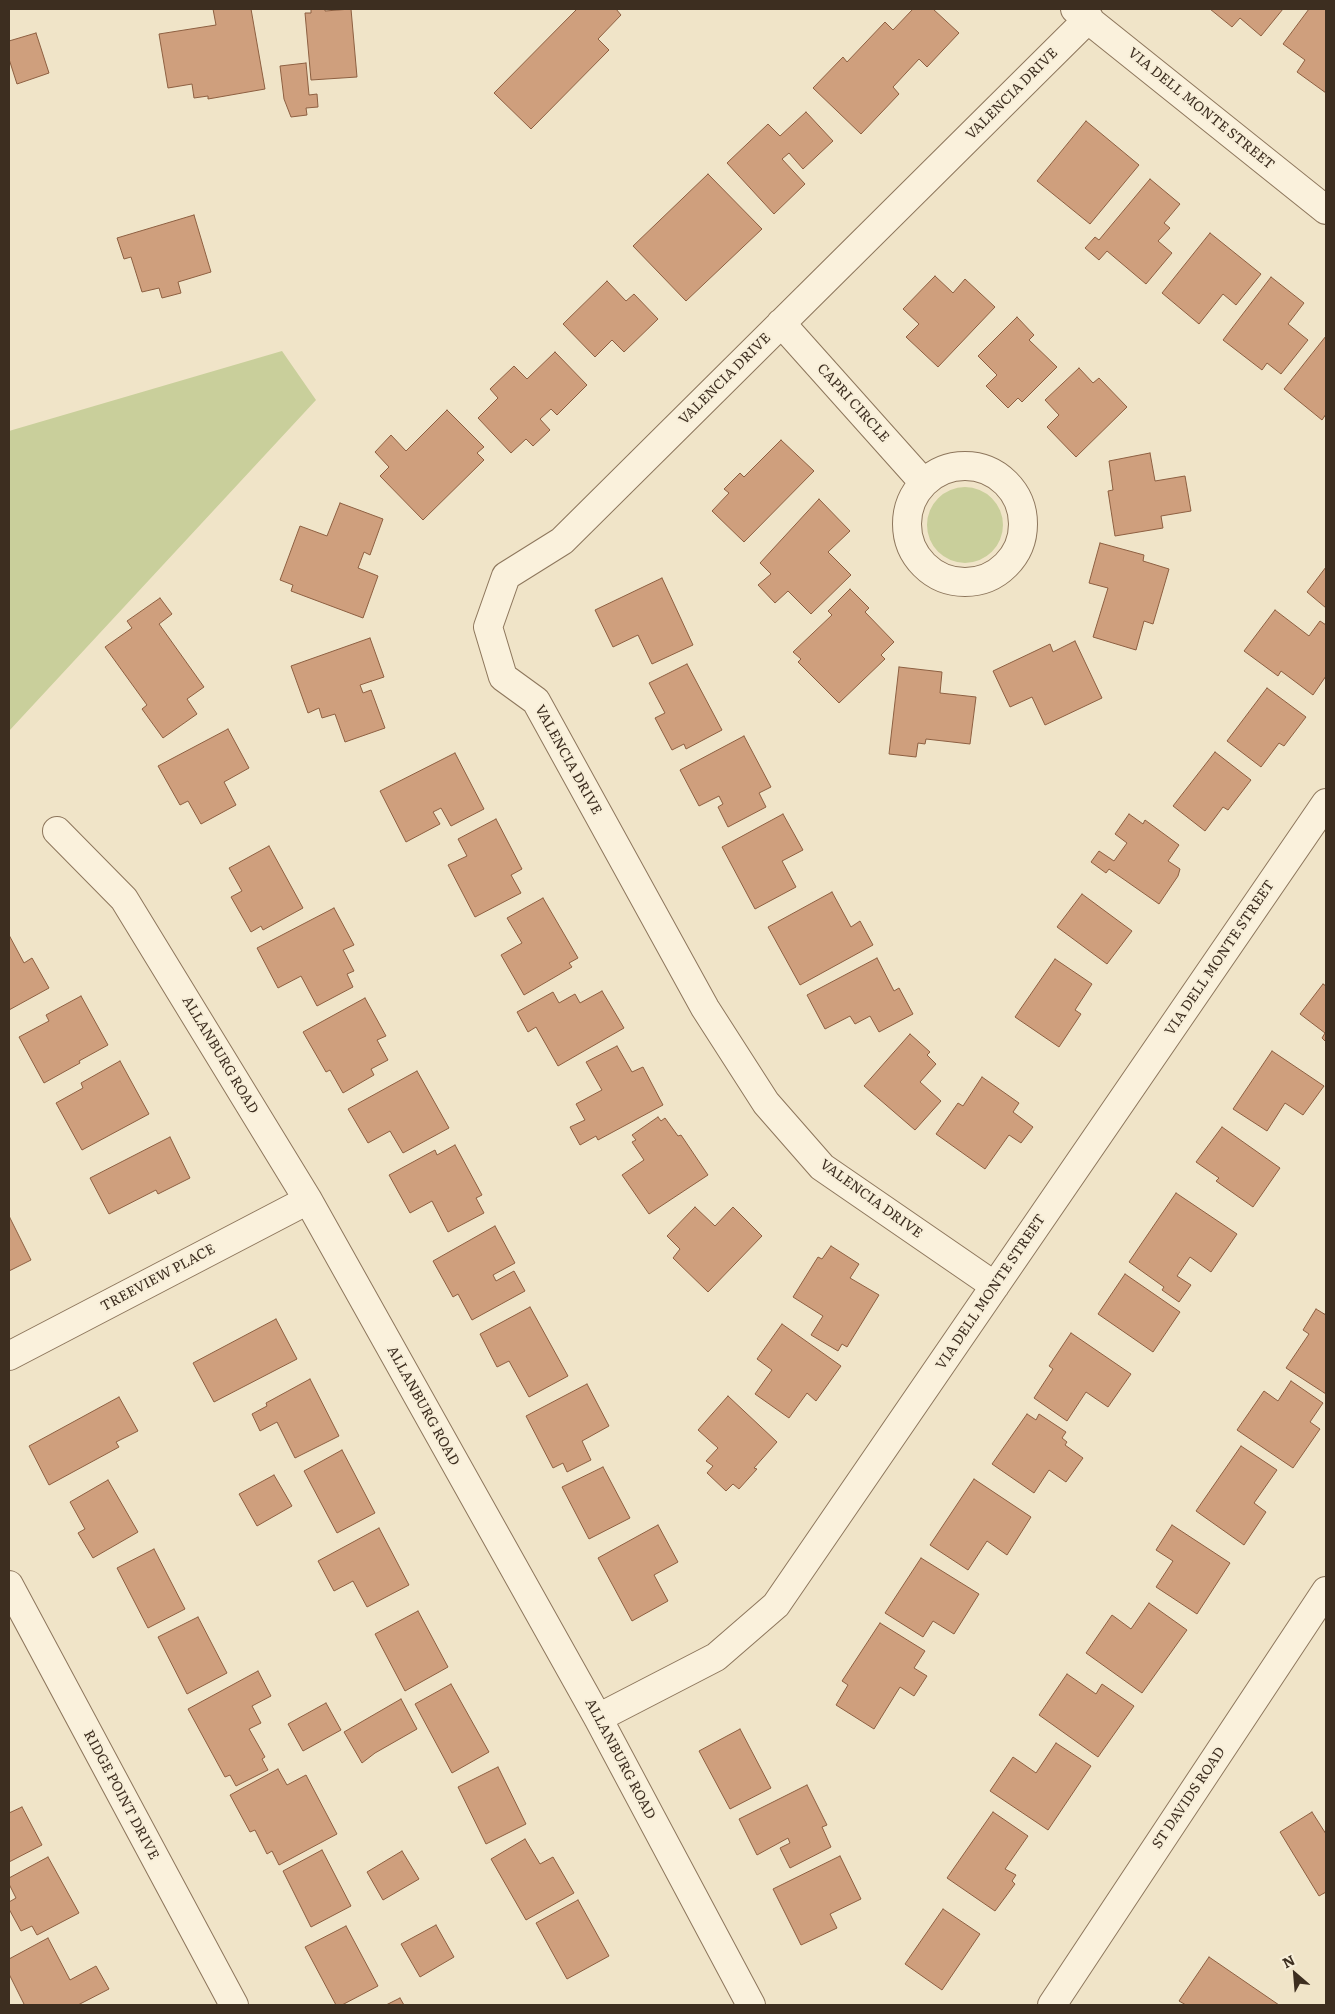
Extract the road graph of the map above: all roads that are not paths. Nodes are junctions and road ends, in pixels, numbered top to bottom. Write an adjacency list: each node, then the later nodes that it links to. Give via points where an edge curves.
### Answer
1 (1082, 13): 2 (street, VIA DELL MONTE STREET); 3 (street, VALENCIA DRIVE)
2 (1326, 210)
3 (781, 323): 4 (street, CAPRI CIRCLE); 8 (street, VALENCIA DRIVE, via 562,541 506,576 488,627 503,677 536,701 705,1008 766,1103 822,1168)
4 (924, 483): 4 (street, via 913,500 907,520 909,540 918,558 932,573 951,581 971,582 991,577 1008,564 1019,548 1024,529 1022,509 1013,491 999,477 980,468 960,466 941,472)
5 (1326, 803): 8 (street, VIA DELL MONTE STREET)
6 (57, 831): 7 (street, ALLANBURG ROAD, via 124,899)
7 (308, 1200): 9 (street, TREEVIEW PLACE); 12 (street, ALLANBURG ROAD)
8 (995, 1286): 12 (street, VIA DELL MONTE STREET, via 776,1605 716,1657)
9 (9, 1356)
10 (9, 1585): 13 (street, RIDGE POINT DRIVE)
11 (1326, 1591): 15 (street, ST DAVIDS ROAD)
12 (598, 1718): 14 (street, ALLANBURG ROAD)
13 (234, 2005)
14 (751, 2005)
15 (1052, 2005)

